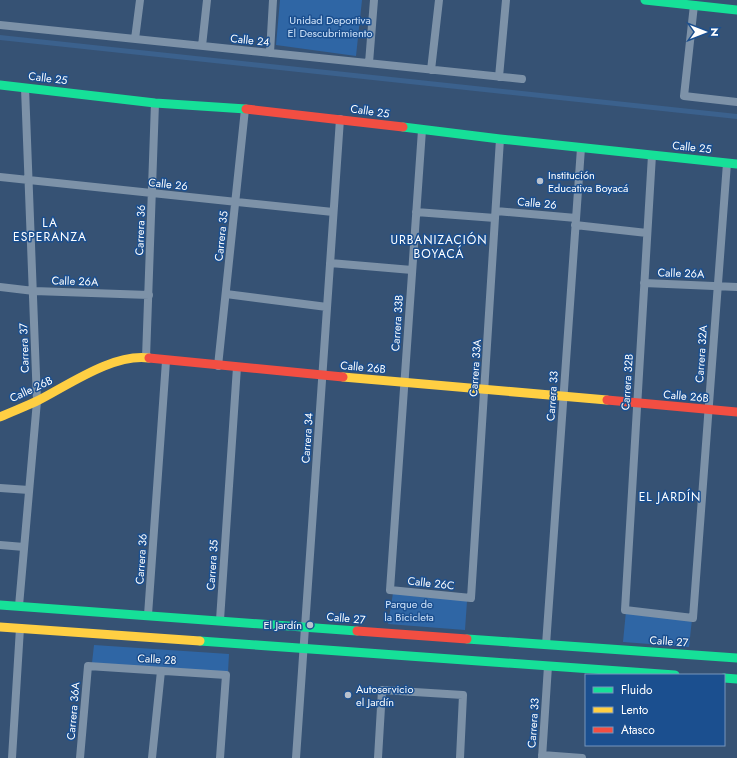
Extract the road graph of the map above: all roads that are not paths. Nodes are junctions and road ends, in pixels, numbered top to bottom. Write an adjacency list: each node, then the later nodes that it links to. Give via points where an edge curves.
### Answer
1 (140, 0): 12 (street)
2 (207, 0): 13 (street)
3 (273, 0): 14 (street)
4 (374, 0): 15 (street)
5 (439, 0): 16 (street)
6 (506, 0): 17 (street)
7 (645, 0): 9 (main road)
8 (723, 4): 9 (main road); 10 (main road)
9 (694, 6): 21 (street, via 684,96)
10 (737, 10)
11 (0, 25): 12 (street, Calle 24)
12 (135, 39): 13 (street, Calle 24)
13 (202, 46): 14 (street, Calle 24)
14 (270, 53): 15 (street, Calle 24)
15 (368, 63): 16 (street, Calle 24)
16 (431, 70): 17 (street, Calle 24)
17 (499, 76): 18 (street, Calle 24)
18 (522, 79)
19 (0, 85): 20 (main road, Calle 25)
20 (25, 88): 22 (main road, Calle 25); 32 (street, Carrera 37)
21 (737, 102)
22 (156, 103): 23 (main road, Calle 25); 33 (street, Carrera 36)
23 (245, 109): 24 (main road, Calle 25); 34 (street, Carrera 35)
24 (340, 119): 25 (main road, Calle 25); 35 (street, Carrera 34)
25 (422, 130): 26 (main road, Calle 25); 36 (street, Carrera 33B)
26 (500, 139): 27 (main road, Calle 25); 37 (street, Carrera 33A)
27 (581, 148): 28 (main road, Calle 25); 38 (street, Carrera 33)
28 (652, 155): 29 (main road, Calle 25); 39 (street, Carrera 32B)
29 (726, 163): 30 (main road, Calle 25); 43 (street, Carrera 32A)
30 (737, 164)
31 (0, 177): 32 (street, Calle 26)
32 (29, 180): 33 (street, Calle 26); 46 (street, Carrera 37)
33 (152, 193): 34 (street, Calle 26); 48 (street, Carrera 36)
34 (235, 201): 35 (street, Calle 26); 47 (street, Carrera 35)
35 (333, 212): 40 (street, Carrera 34)
36 (416, 212): 37 (street, Calle 26); 41 (street, Carrera 33B)
37 (496, 215): 38 (street, Calle 26); 56 (street, Carrera 33A)
38 (575, 222): 39 (street, Calle 26); 57 (street, Carrera 33)
39 (647, 233): 42 (street, Carrera 32B)
40 (330, 263): 41 (street); 49 (street, Carrera 34)
41 (412, 270): 55 (street, Carrera 33B)
42 (644, 283): 43 (street, Calle 26A); 59 (street, Carrera 32B)
43 (717, 286): 45 (street, Calle 26A); 60 (street, Carrera 32A)
44 (0, 287): 46 (street, Calle 26A)
45 (737, 287)
46 (34, 291): 48 (street, Calle 26A); 58 (street, Carrera 37)
47 (226, 294): 49 (street); 52 (street, Carrera 35)
48 (149, 295): 50 (street, Carrera 36)
49 (327, 307): 54 (street, Carrera 34)
50 (146, 358): 51 (main road, Calle 26B); 58 (main road, Calle 26B, via 125,359 108,364)
51 (166, 361): 52 (main road, Calle 26B); 71 (street, Carrera 36)
52 (218, 366): 53 (main road, Calle 26B)
53 (237, 368): 54 (main road, Calle 26B); 73 (street, Carrera 35)
54 (322, 375): 55 (main road, Calle 26B); 75 (street, Carrera 34)
55 (404, 382): 56 (main road, Calle 26B); 67 (street, Carrera 33B)
56 (484, 389): 57 (main road, Calle 26B); 68 (street, Carrera 33A)
57 (563, 397): 59 (main road, Calle 26B); 77 (street, Carrera 33)
58 (37, 401): 62 (main road, Calle 26B); 64 (street, Carrera 37)
59 (636, 404): 60 (main road, Calle 26B); 72 (street, Carrera 32B, via 625,610)
60 (708, 410): 61 (main road, Calle 26B); 72 (street, Carrera 32A)
61 (737, 412)
62 (0, 417)
63 (0, 488): 64 (street)
64 (29, 490): 66 (street, Carrera 37)
65 (0, 545): 66 (street)
66 (24, 548): 70 (street, Carrera 37)
67 (390, 590): 68 (street, Calle 26C)
68 (471, 598)
69 (0, 605): 70 (main road, Calle 27)
70 (19, 606): 71 (main road, Calle 27)
71 (148, 615): 73 (main road, Calle 27)
72 (693, 618)
73 (220, 620): 75 (main road, Calle 27)
74 (0, 627): 76 (main road)
75 (305, 627): 77 (main road, Calle 27); 78 (street, Carrera 34)
76 (20, 628): 78 (main road); 87 (street)
77 (546, 645): 79 (main road, Calle 27)
78 (304, 648): 81 (main road); 91 (street, Carrera 34)
79 (737, 658)
80 (88, 666): 82 (street, Calle 28); 88 (street, Carrera 36A)
81 (548, 666): 83 (main road); 86 (street, Carrera 33)
82 (161, 671): 89 (street); 90 (street, Calle 28, via 226,674)
83 (661, 674)
84 (725, 678): 85 (main road)
85 (737, 679)
86 (542, 756): 94 (street)
87 (12, 758)
88 (80, 758)
89 (152, 758)
90 (220, 758)
91 (296, 758)
92 (378, 758): 93 (street, via 382,690 463,695)
93 (460, 758)
94 (582, 758)

